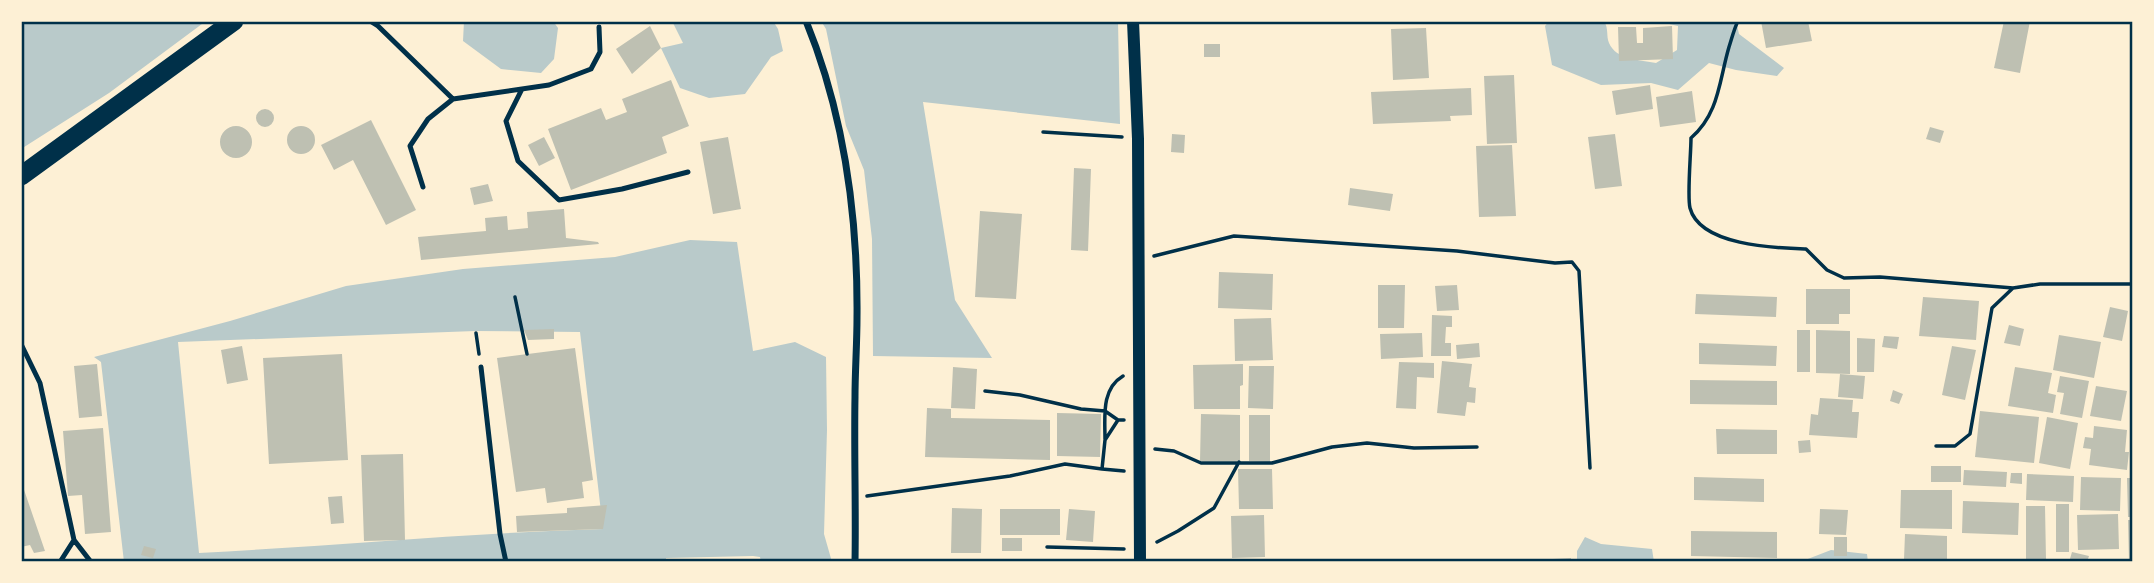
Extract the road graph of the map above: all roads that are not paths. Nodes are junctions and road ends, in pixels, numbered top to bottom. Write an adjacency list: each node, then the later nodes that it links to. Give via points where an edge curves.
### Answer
1 (234, 21): 9 (highway)
2 (370, 21): 7 (lane)
3 (806, 21): 18 (street, via 841,138 854,226 858,317)
4 (1133, 21): 14 (street)
5 (600, 27): 6 (lane, via 600,52 591,69 549,85)
6 (522, 89): 7 (lane); 8 (lane, via 506,121 519,161 559,200)
7 (453, 99): 10 (lane, via 428,119 410,146)
8 (688, 172)
9 (21, 176)
10 (423, 187)
11 (21, 344): 13 (lane, via 40,383)
12 (481, 367): 17 (lane)
13 (74, 540): 15 (lane); 16 (lane)
14 (1140, 556)
15 (60, 562)
16 (91, 562)
17 (506, 562)
18 (855, 562)

